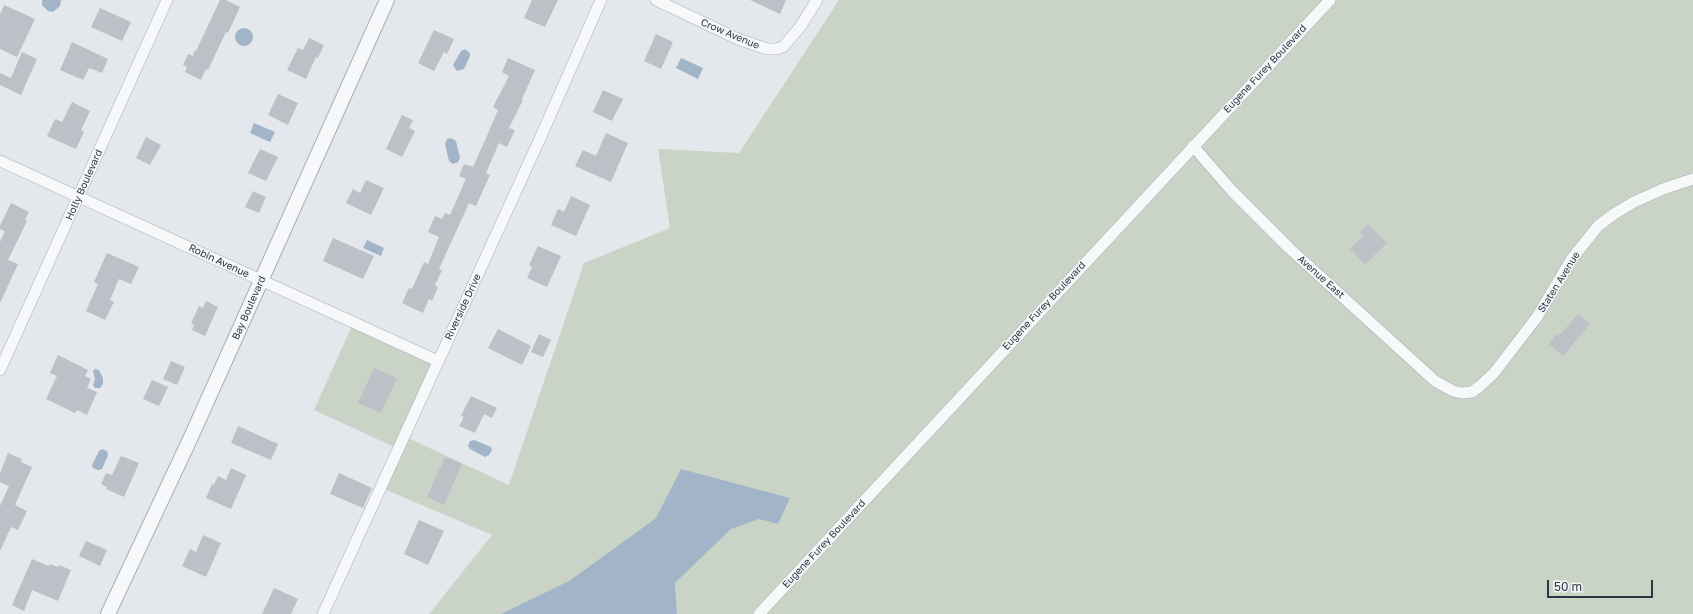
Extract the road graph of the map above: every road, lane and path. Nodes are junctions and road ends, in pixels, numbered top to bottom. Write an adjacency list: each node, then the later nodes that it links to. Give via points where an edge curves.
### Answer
1 (167, 0): 10 (street, Holly Boulevard)
2 (387, 0): 11 (street, Bay Boulevard)
3 (601, 0): 12 (street, Riverside Drive)
4 (656, 0): 5 (street, Crow Avenue, via 738,39 767,49 784,46)
5 (817, 0)
6 (1330, 0): 7 (street, Eugene Furey Boulevard)
7 (1193, 146): 14 (street, Avenue East, via 1232,191 1288,248 1435,381 1453,392); 17 (street, Eugene Furey Boulevard)
8 (0, 161): 10 (street, Robin Avenue)
9 (1693, 179): 14 (street, Staten Avenue, via 1634,202 1598,226 1571,260 1537,317 1494,373 1472,392)
10 (79, 197): 11 (street, Robin Avenue); 13 (street, Holly Boulevard)
11 (261, 280): 12 (street, Robin Avenue); 15 (street, Bay Boulevard)
12 (438, 361): 16 (street, Riverside Drive)
13 (0, 370)
14 (1462, 393)
15 (108, 614)
16 (323, 614)
17 (759, 614)

